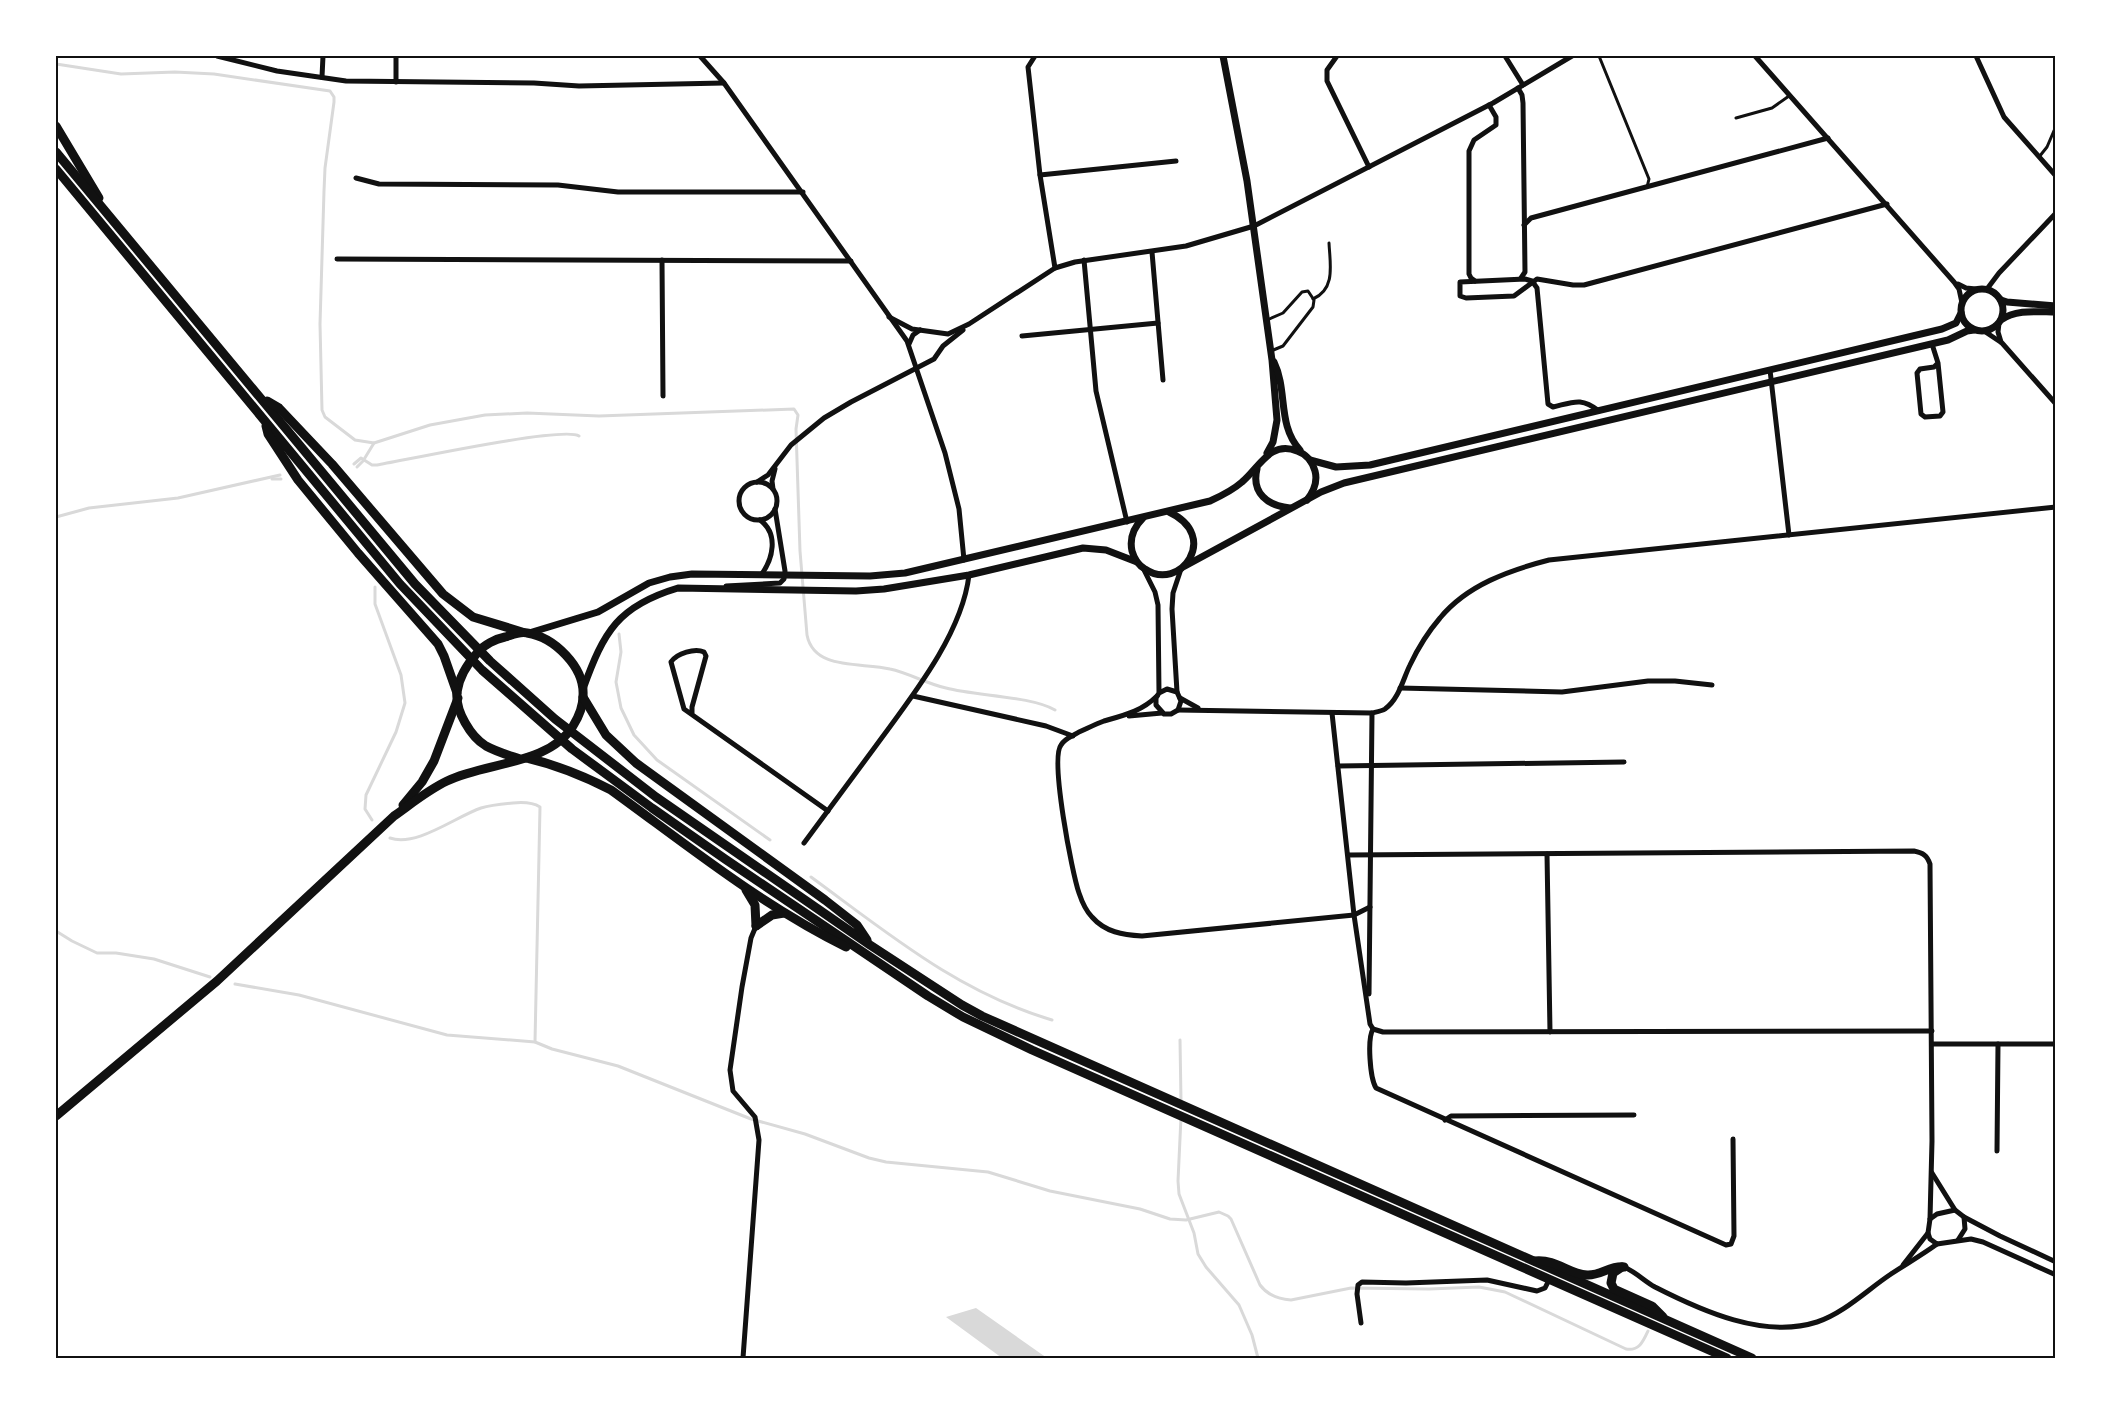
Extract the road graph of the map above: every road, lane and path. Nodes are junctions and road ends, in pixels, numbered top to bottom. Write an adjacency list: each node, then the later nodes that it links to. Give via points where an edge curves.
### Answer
1 (217, 56): 13 (street)
2 (323, 56): 13 (street)
3 (396, 56): 14 (street)
4 (700, 56): 15 (street)
5 (1035, 56): 28 (street, via 1028,67)
6 (1223, 56): 37 (street)
7 (1336, 56): 26 (street, via 1327,70 1327,81)
8 (1505, 56): 16 (street)
9 (1572, 56): 16 (street)
10 (1599, 56): 31 (lane, via 1649,180)
11 (1755, 56): 17 (street)
12 (1976, 56): 24 (street, via 2004,117)
13 (322, 78): 14 (street)
14 (396, 82): 15 (street, via 579,87)
15 (724, 82): 32 (street)
16 (1521, 86): 18 (street); 36 (street)
17 (1790, 95): 19 (lane, via 1772,108); 22 (street)
18 (1489, 105): 26 (street); 48 (street, via 1496,125 1474,140 1469,151 1469,274)
19 (1736, 118)
20 (56, 126): 34 (main road)
21 (2055, 126): 24 (lane)
22 (1828, 138): 31 (street); 33 (street)
23 (56, 152): 34 (main road)
24 (2039, 157): 29 (street)
25 (1176, 161): 28 (street)
26 (1369, 167): 37 (street)
27 (56, 169): 88 (main road)
28 (1040, 175): 44 (street)
29 (2055, 176)
30 (356, 178): 32 (street, via 379,184 558,185 618,192)
31 (1647, 186): 36 (street, via 1531,218)
32 (803, 192): 43 (street)
33 (1887, 204): 47 (street, via 1584,285); 49 (street)
34 (103, 208): 85 (main road)
35 (2055, 213): 52 (street)
36 (1524, 225): 45 (street)
37 (1254, 226): 39 (street); 60 (street)
38 (1329, 243): 53 (lane, via 1329,283 1323,294)
39 (1152, 252): 42 (street); 63 (street)
40 (336, 259): 41 (street)
41 (662, 260): 43 (street); 84 (street)
42 (1084, 260): 44 (street); 64 (street)
43 (851, 261): 59 (street)
44 (1055, 268): 62 (street)
45 (1525, 268): 46 (street); 47 (street)
46 (1519, 279): 47 (street); 48 (street)
47 (1538, 280): 48 (street, via 1514,296 1460,296 1460,282); 50 (street); 50 (street)
48 (1476, 281)
49 (1954, 282): 51 (street); 55 (street)
50 (1537, 288): 87 (street, via 1548,404 1553,407 1580,401)
51 (1976, 289): 52 (street); 55 (street)
52 (1987, 289): 54 (street)
53 (1313, 299): 60 (lane, via 1308,291 1302,292 1283,313); 74 (lane, via 1313,307 1283,346)
54 (2001, 300): 56 (street); 61 (street)
55 (1962, 303): 58 (street)
56 (2055, 306)
57 (2055, 312): 61 (street, via 2020,313)
58 (1961, 313): 66 (street); 80 (street, via 1956,322 1942,329)
59 (889, 317): 65 (street, via 903,326); 71 (street)
60 (1267, 320): 74 (street)
61 (2000, 321): 68 (street); 70 (street)
62 (973, 322): 67 (street, via 948,334); 73 (street)
63 (1158, 323): 64 (street); 82 (street)
64 (1090, 329): 69 (street); 103 (street, via 1096,391)
65 (922, 330): 67 (street); 71 (street, via 913,335)
66 (1974, 330): 68 (street); 72 (street)
67 (933, 331): 73 (street, via 940,339)
68 (1984, 331): 70 (street)
69 (1022, 336)
70 (2002, 343): 86 (street)
71 (909, 344): 75 (street)
72 (1932, 344): 78 (street); 83 (street)
73 (940, 350): 77 (street)
74 (1271, 351): 76 (street)
75 (911, 356): 77 (street); 79 (street); 81 (street, via 908,367)
76 (1272, 360): 89 (street, via 1279,378 1287,430); 90 (street, via 1277,420)
77 (929, 361): 79 (street)
78 (1938, 363): 78 (street, via 1917,373 1921,414 1925,417 1942,414)
79 (915, 369): 81 (street); 106 (street, via 945,453 959,509)
80 (1770, 370): 83 (street); 87 (street)
81 (896, 378): 91 (street, via 837,410 800,437)
82 (1164, 380)
83 (1771, 382): 96 (street, via 1373,476 1333,487); 104 (street)
84 (663, 396)
85 (263, 399): 114 (main road, via 279,408 316,446 450,600 472,617); 146 (main road, via 415,584 490,661 555,719 656,797)
86 (2055, 404)
87 (1599, 411): 92 (street, via 1370,465 1336,467)
88 (265, 421): 120 (main road, via 268,434 298,480 438,644); 147 (main road, via 400,584 482,670 549,730 652,808)
89 (1303, 453): 90 (street, via 1284,448); 92 (street)
90 (1266, 455): 93 (street)
91 (780, 459): 94 (street); 95 (street, via 773,476)
92 (1310, 460): 96 (street, via 1316,485)
93 (1258, 466): 98 (street, via 1256,485 1265,501); 100 (street, via 1221,496)
94 (757, 482): 95 (street); 102 (street, via 744,488 739,503 748,518)
95 (774, 491): 99 (street)
96 (1307, 500): 98 (street)
97 (2055, 507): 104 (street)
98 (1291, 508): 108 (street)
99 (775, 509): 102 (street); 111 (street)
100 (1169, 512): 101 (street); 108 (street, via 1184,520 1193,535 1193,551)
101 (1143, 518): 103 (street); 105 (street)
102 (760, 520): 110 (street, via 773,543 767,566)
103 (1127, 522): 105 (street); 106 (street)
104 (1789, 535): 116 (street, via 1549,560 1506,573 1461,598 1442,616 1415,656)
105 (1131, 539): 107 (street)
106 (964, 560): 111 (street, via 870,576)
107 (1137, 562): 109 (street); 112 (street, via 1106,550 1083,548)
108 (1183, 567): 109 (street, via 1166,574); 117 (street, via 1173,593 1172,609)
109 (1143, 568): 119 (street, via 1158,604)
110 (760, 575): 111 (street); 114 (street, via 692,574 659,579 591,615)
111 (785, 575): 113 (street, via 780,583)
112 (969, 575): 113 (street, via 884,589); 121 (street, via 953,629)
113 (697, 587): 118 (street, via 662,593 631,608 606,635 594,657)
114 (525, 633): 118 (main road, via 550,642 566,655 578,672); 120 (main road, via 498,639 481,648 468,663)
115 (1712, 685): 116 (street, via 1662,680 1562,692)
116 (1400, 688): 127 (street, via 1385,709)
117 (1177, 692): 119 (street, via 1167,689); 122 (street)
118 (583, 693): 131 (main road, via 578,716 565,736 552,748); 146 (main road, via 606,735 636,763 825,900 856,925)
119 (1158, 694): 125 (street, via 1156,705); 129 (street, via 1142,709)
120 (457, 696): 131 (main road, via 471,733 499,753); 136 (main road, via 434,761)
121 (913, 696): 130 (street, via 1046,726); 135 (street)
122 (1180, 698): 123 (street); 124 (street)
123 (1178, 710): 124 (street); 125 (street, via 1171,714)
124 (1208, 711): 126 (street)
125 (1162, 712): 129 (street)
126 (1332, 713): 127 (street); 134 (street)
127 (1372, 713): 133 (street)
128 (692, 714): 128 (street, via 706,656 700,650 677,655 671,662 683,706); 135 (street)
129 (1119, 717): 130 (street)
130 (1073, 736): 144 (street, via 1062,744 1058,754 1066,832 1084,906 1102,927 1123,935 1142,936)
131 (524, 758): 136 (main road, via 448,781); 141 (main road, via 555,765 610,790)
132 (1624, 762): 133 (street)
133 (1371, 765): 134 (street); 138 (street)
134 (1338, 766): 140 (street)
135 (828, 811): 137 (street)
136 (393, 816): 156 (main road, via 217,981)
137 (804, 843)
138 (1371, 854): 139 (street); 140 (street); 142 (street)
139 (1547, 854): 150 (street, via 1922,853 1930,864); 151 (street)
140 (1348, 855): 144 (street)
141 (743, 886): 143 (main road); 145 (main road, via 753,898)
142 (1370, 907): 144 (street); 148 (street)
143 (784, 913): 145 (main road, via 772,915); 147 (main road)
144 (1354, 915): 148 (street)
145 (756, 926): 175 (street, via 730,1070 733,1091 756,1120 759,1140)
146 (870, 945): 167 (main road, via 962,1005 1003,1026)
147 (876, 962): 172 (main road, via 963,1017)
148 (1369, 1013): 149 (street)
149 (1373, 1029): 151 (street); 157 (street, via 1370,1038 1374,1084 1379,1091)
150 (1932, 1031): 151 (street); 152 (street)
151 (1551, 1032)
152 (1932, 1044): 153 (street); 160 (street)
153 (1998, 1044): 154 (street); 159 (street)
154 (2055, 1044)
155 (1634, 1115): 157 (street, via 1451,1116)
156 (56, 1116)
157 (1445, 1120): 158 (street, via 1726,1245 1733,1242 1734,1236)
158 (1733, 1139)
159 (1997, 1151)
160 (1931, 1172): 161 (street); 163 (street)
161 (1955, 1210): 162 (street); 163 (street)
162 (1964, 1217): 165 (street, via 1965,1229); 168 (street)
163 (1930, 1219): 164 (street)
164 (1928, 1233): 166 (street); 170 (street)
165 (1958, 1240): 166 (street); 171 (street, via 1983,1242)
166 (1937, 1244): 170 (street)
167 (1534, 1262): 169 (main road, via 1551,1262 1587,1275); 173 (main road)
168 (2055, 1262)
169 (1624, 1266): 170 (street, via 1655,1287 1728,1319 1780,1327 1828,1318); 173 (main road, via 1613,1273 1614,1289 1652,1306)
170 (1900, 1268)
171 (2055, 1275)
172 (1549, 1280): 174 (street, via 1545,1288 1537,1291 1487,1280 1362,1282 1357,1287); 176 (main road)
173 (1666, 1320): 177 (main road)
174 (1361, 1323)
175 (743, 1359)
176 (1727, 1359)
177 (1752, 1359)

